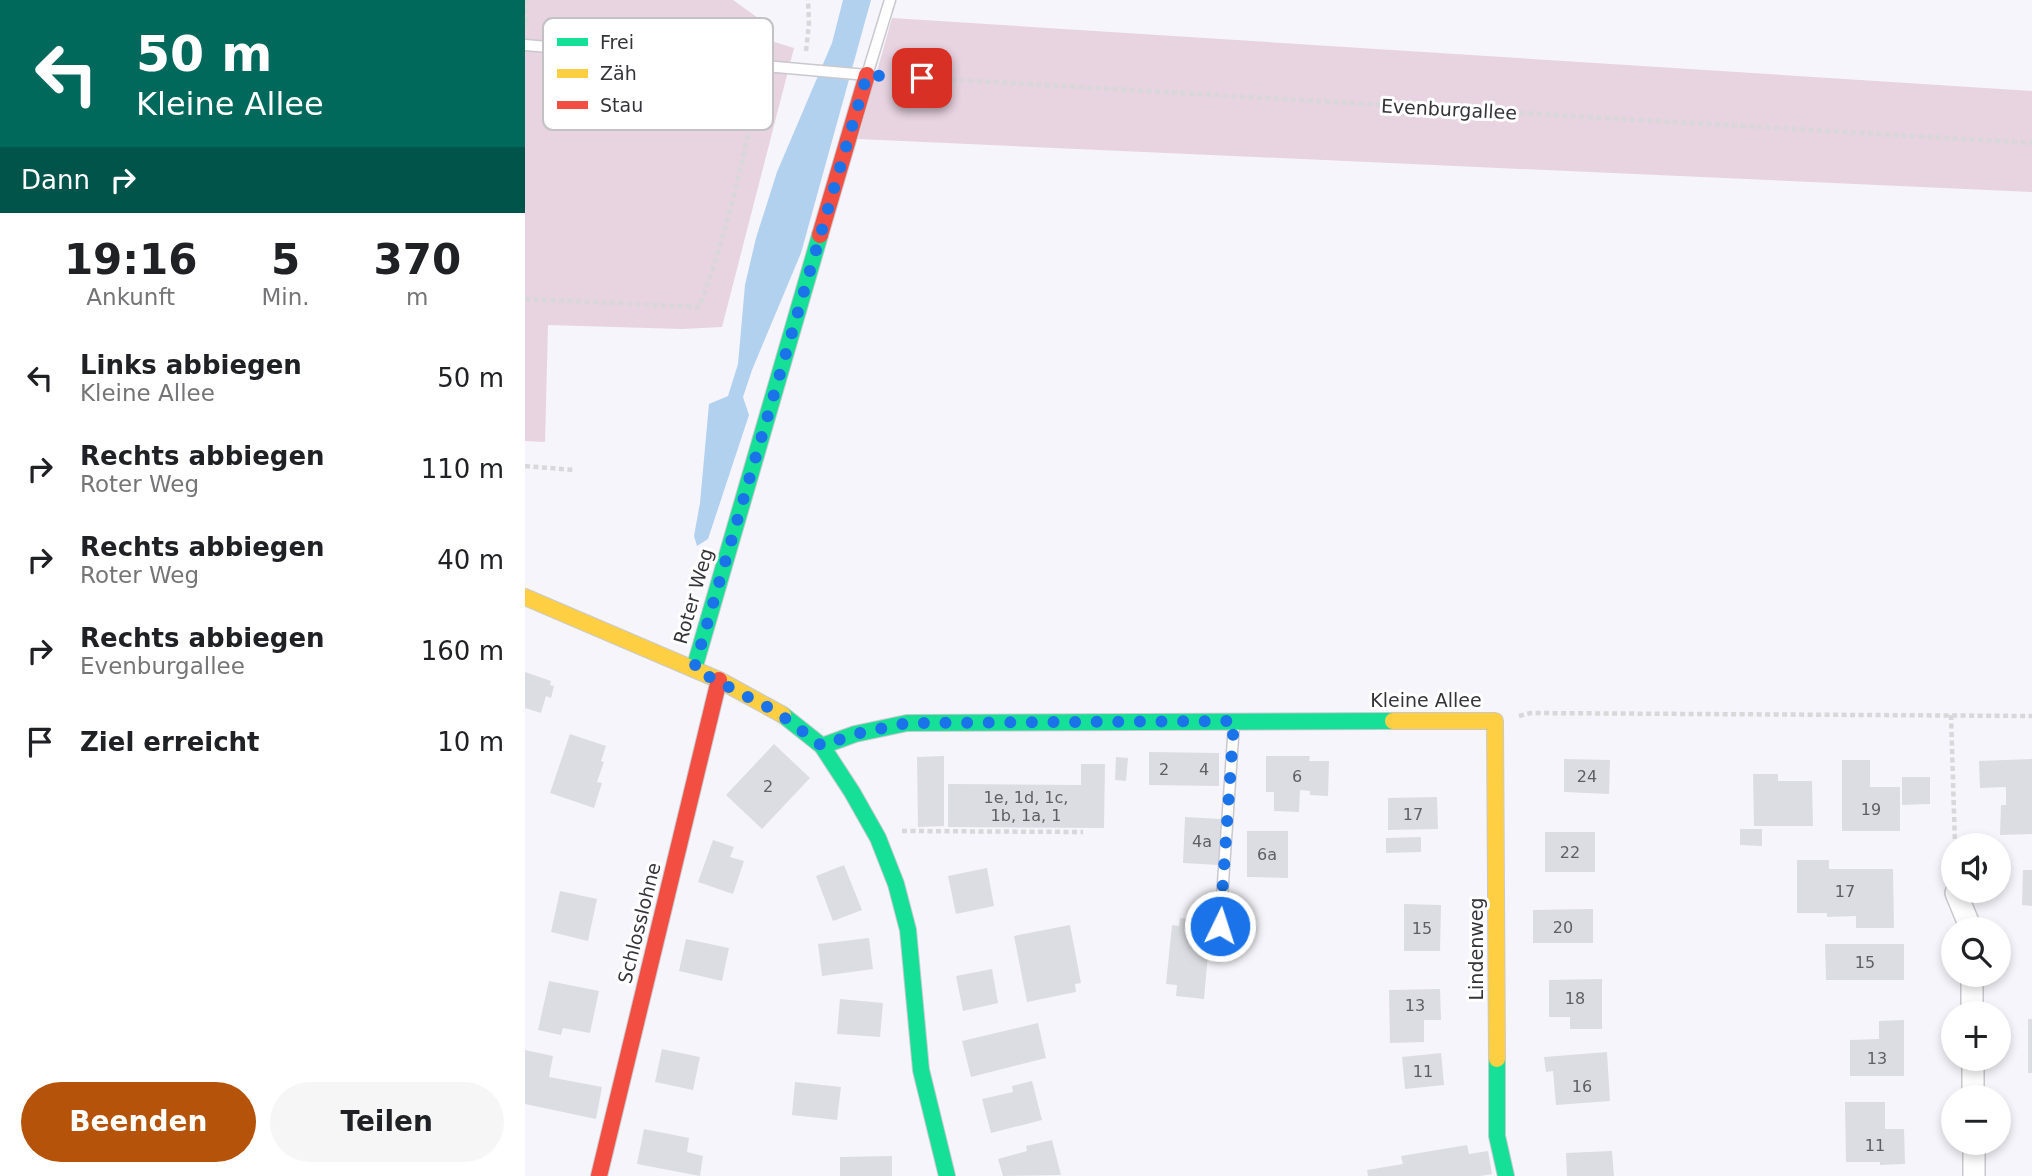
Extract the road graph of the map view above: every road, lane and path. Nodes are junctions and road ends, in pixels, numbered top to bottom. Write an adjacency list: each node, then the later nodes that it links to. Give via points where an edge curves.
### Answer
1 (525, 0): 4 (path)
2 (808, 0): 7 (path)
3 (891, 0): 8 (lane)
4 (525, 45): 5 (lane)
5 (543, 47)
6 (773, 67): 7 (lane)
7 (805, 69): 8 (lane)
8 (867, 75): 10 (path, Evenburgallee); 15 (street, Roter Weg)
9 (749, 130): 11 (path, via 699,307)
10 (2032, 143)
11 (525, 299)
12 (525, 466): 13 (path)
13 (574, 470)
14 (525, 597): 15 (street)
15 (694, 669): 16 (street, Roter Weg)
16 (719, 680): 21 (street, Roter Weg, via 777,712); 27 (street, Schlosslohne)
17 (1951, 715): 18 (path, Kleine Allee); 20 (path, Kleine Allee, via 1531,713); 24 (path)
18 (2032, 716)
19 (1234, 721): 20 (street, Kleine Allee); 21 (street, Kleine Allee, via 907,723); 25 (lane)
20 (1495, 721): 29 (street, Lindenweg, via 1497,1136)
21 (822, 746): 22 (street, Roter Weg)
22 (874, 831): 23 (path); 28 (street, Roter Weg, via 896,884 908,930 921,1070)
23 (1083, 832)
24 (1955, 833)
25 (1220, 926)
26 (1974, 1155): 30 (street)
27 (599, 1176)
28 (947, 1176)
29 (1506, 1176)
30 (1974, 1176)

